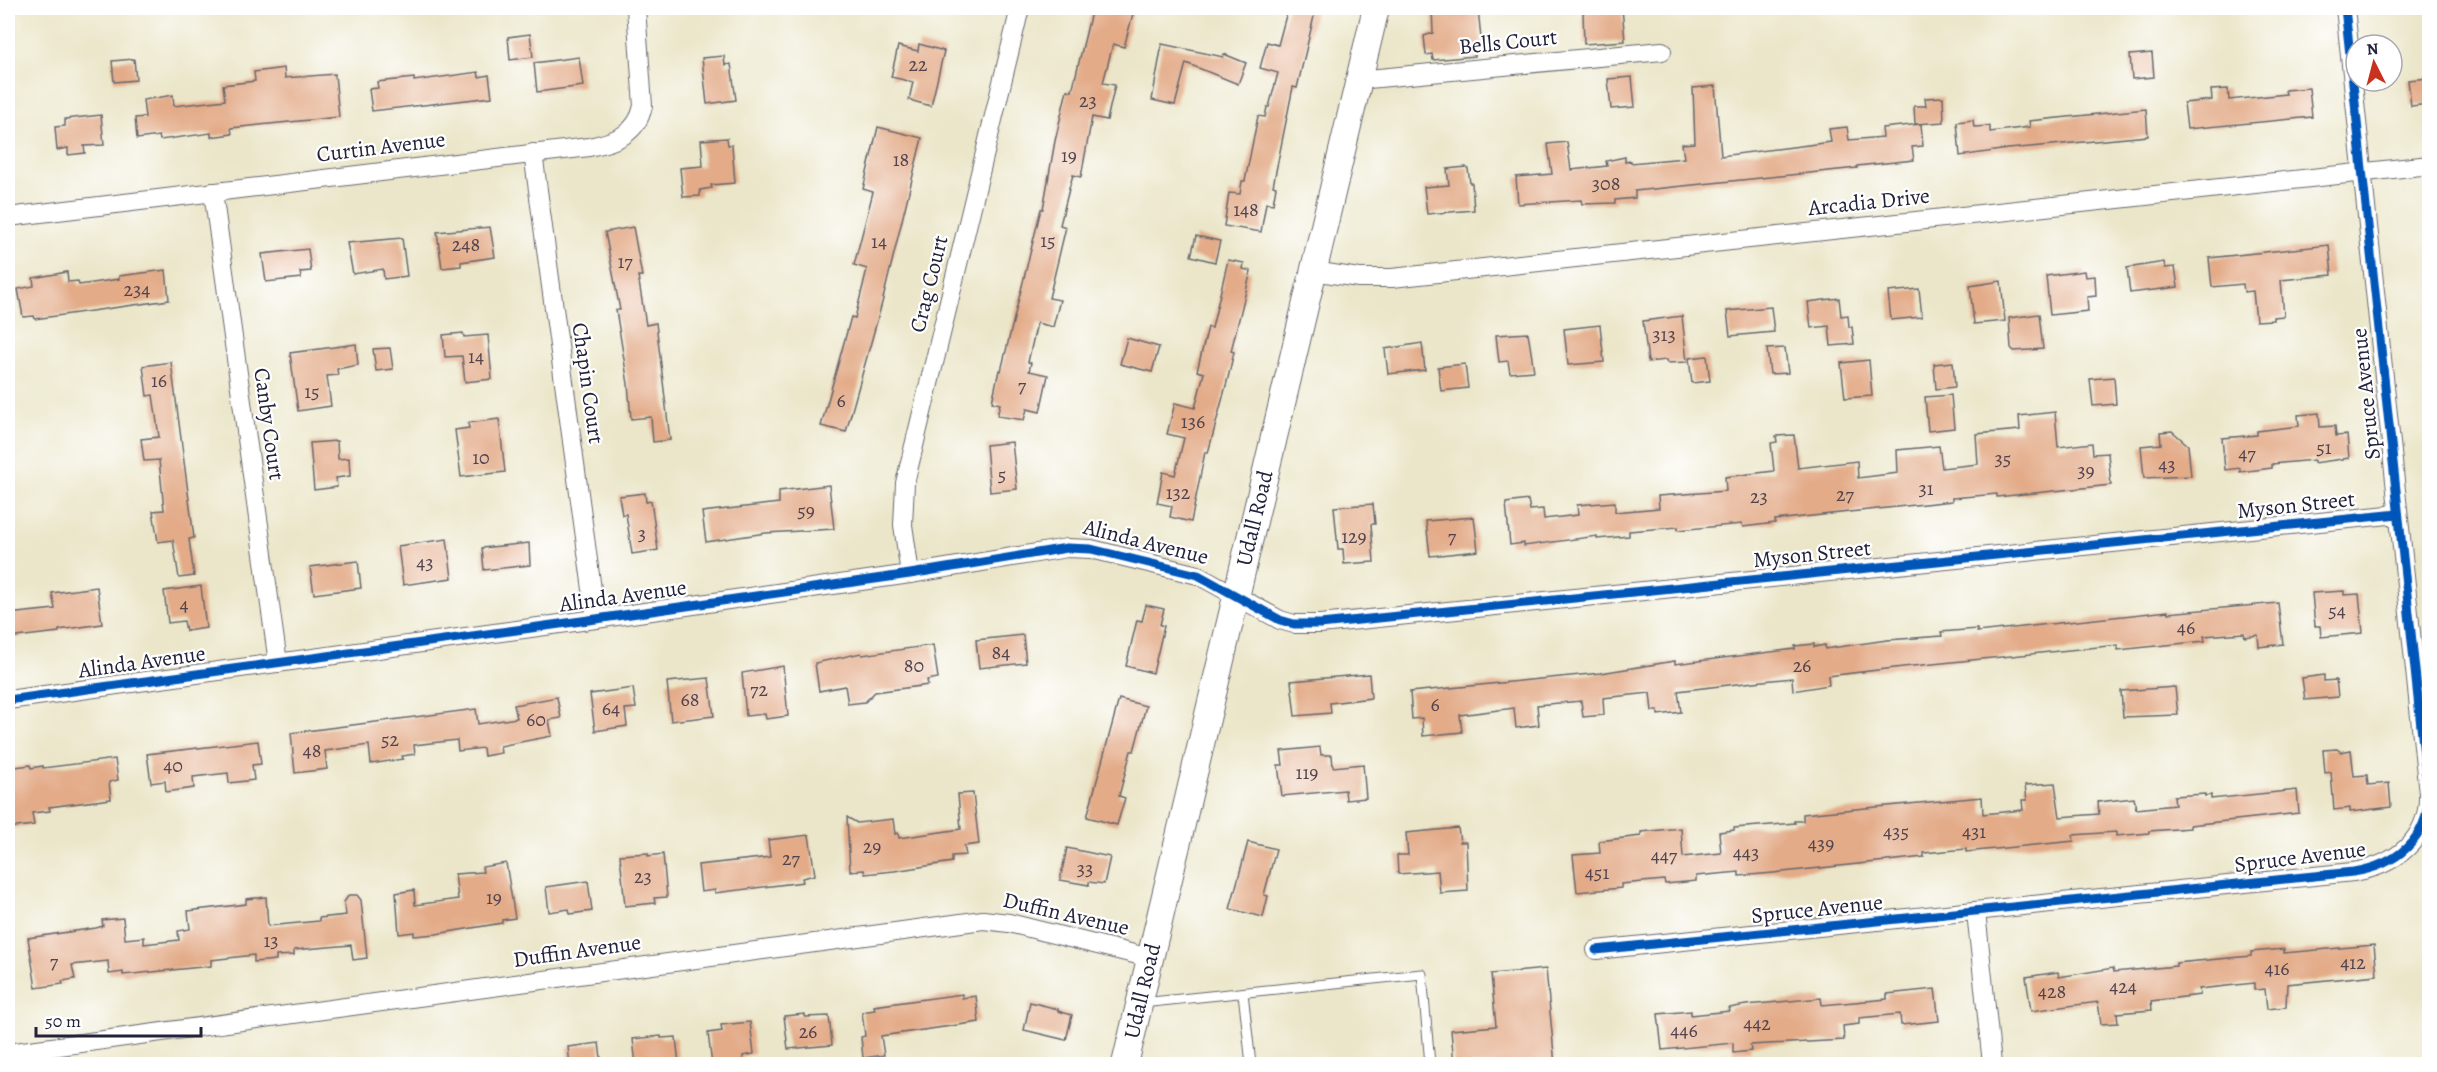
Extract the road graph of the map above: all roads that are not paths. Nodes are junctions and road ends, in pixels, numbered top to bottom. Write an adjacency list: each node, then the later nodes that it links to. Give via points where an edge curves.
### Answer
1 (636, 8): 7 (street, Curtin Avenue, via 643,97 637,123 624,136 608,142)
2 (1020, 8): 14 (street, Crag Court, via 904,483 903,525)
3 (1376, 8): 6 (main road, Udall Road)
4 (2345, 8): 9 (street, Spruce Avenue)
5 (1662, 51): 6 (street, Bells Court)
6 (1358, 80): 12 (main road, Udall Road)
7 (533, 153): 10 (street, Curtin Avenue); 16 (street, Chapin Court)
8 (2430, 165): 9 (street, Arcadia Drive)
9 (2362, 172): 12 (street, Arcadia Drive, via 1392,278); 13 (street, Spruce Avenue)
10 (213, 192): 11 (street, Curtin Avenue); 17 (street, Canby Court)
11 (8, 217)
12 (1313, 271): 15 (main road, Udall Road)
13 (2398, 514): 15 (street, Myson Street, via 1320,624 1280,620); 19 (street, Spruce Avenue, via 2429,805 2422,828 2408,849 2365,870)
14 (910, 574): 15 (street, Alinda Avenue, via 1080,547 1198,575); 16 (street, Alinda Avenue)
15 (1236, 596): 21 (main road, Udall Road)
16 (596, 620): 17 (street, Alinda Avenue)
17 (278, 663): 18 (street, Alinda Avenue)
18 (8, 700)
19 (1976, 912): 20 (street, Spruce Avenue); 28 (street)
20 (1596, 950)
21 (1150, 958): 23 (main road, Udall Road); 24 (street, Duffin Avenue, via 983,920)
22 (1244, 993): 23 (lane); 26 (lane); 27 (lane, via 1422,974)
23 (1139, 1004): 25 (main road, Udall Road)
24 (8, 1053)
25 (1125, 1065)
26 (1251, 1065)
27 (1430, 1065)
28 (1992, 1065)

